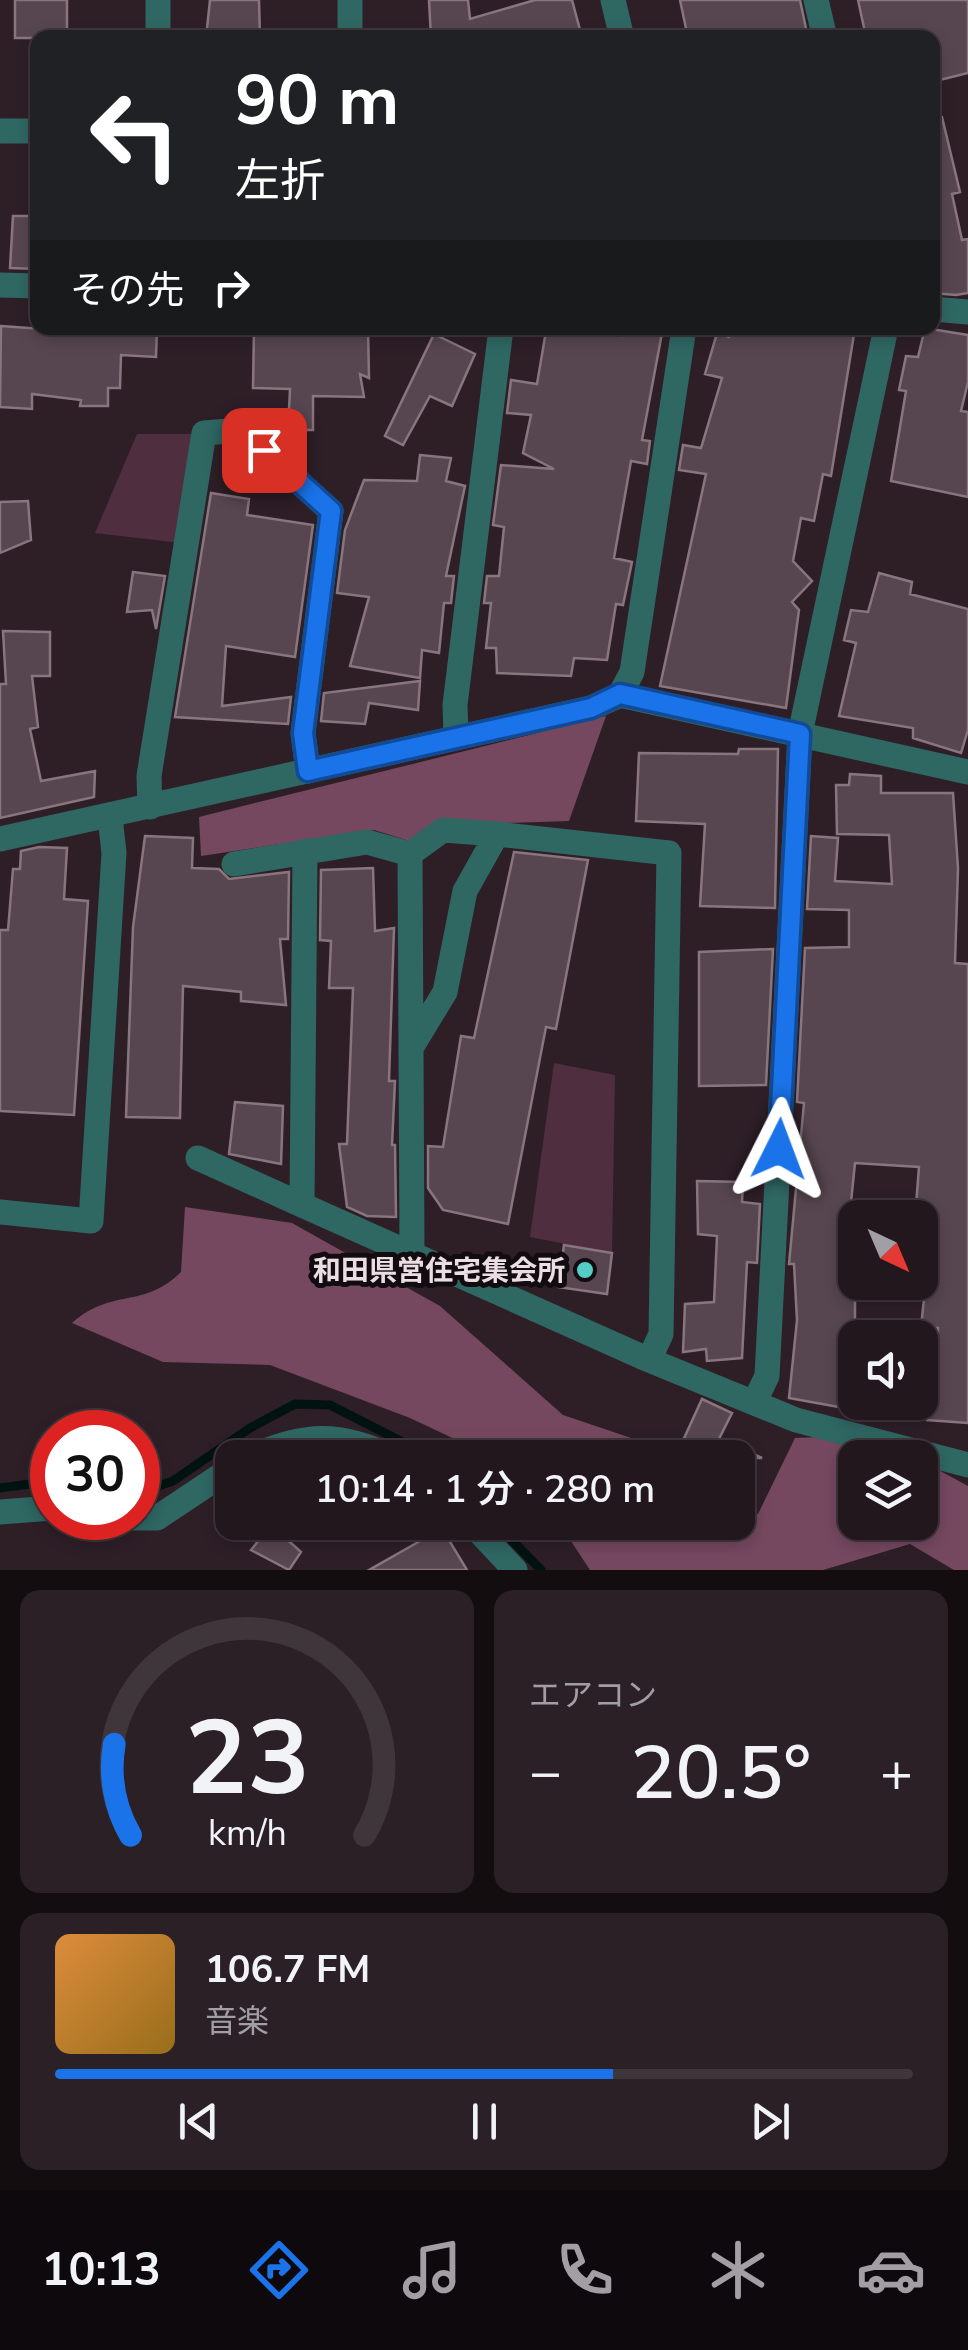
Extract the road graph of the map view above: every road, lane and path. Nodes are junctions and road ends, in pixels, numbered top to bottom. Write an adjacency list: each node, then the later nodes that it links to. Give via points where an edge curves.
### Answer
1 (158, 0): 5 (street)
2 (350, 0): 6 (street)
3 (613, 0): 7 (street)
4 (816, 0): 8 (street)
5 (158, 30)
6 (350, 30)
7 (620, 30)
8 (823, 30)
9 (0, 131): 10 (street)
10 (30, 131)
11 (0, 285): 12 (street)
12 (30, 286)
13 (940, 310): 14 (street)
14 (968, 312)
15 (500, 335): 20 (street)
16 (683, 335): 18 (street, via 632,672)
17 (885, 335): 19 (street)
18 (620, 694): 19 (street); 20 (street, via 591,708)
19 (800, 734): 22 (street); 36 (street, via 767,1376)
20 (456, 735): 21 (street)
21 (308, 771): 23 (street); 23 (street, via 303,733 331,511 241,430 204,433)
22 (968, 772)
23 (150, 807): 24 (street)
24 (110, 817): 26 (street); 33 (street, via 114,853 91,1221)
25 (496, 834): 28 (street, via 443,830); 30 (street, via 465,892 446,992); 35 (street, via 669,852 662,1334)
26 (0, 839)
27 (305, 851): 28 (street, via 366,842); 29 (street); 32 (street)
28 (410, 854): 30 (street)
29 (234, 864)
30 (411, 1048): 34 (street)
31 (198, 1158): 32 (street)
32 (302, 1205): 34 (street)
33 (0, 1212)
34 (412, 1254): 35 (street)
35 (649, 1360): 36 (street)
36 (754, 1403): 39 (street)
37 (286, 1440): 38 (street)
38 (339, 1440)
39 (968, 1465)
40 (215, 1479): 43 (street)
41 (30, 1510): 42 (street)
42 (0, 1512)
43 (160, 1516)
44 (487, 1540): 45 (street)
45 (515, 1570)

